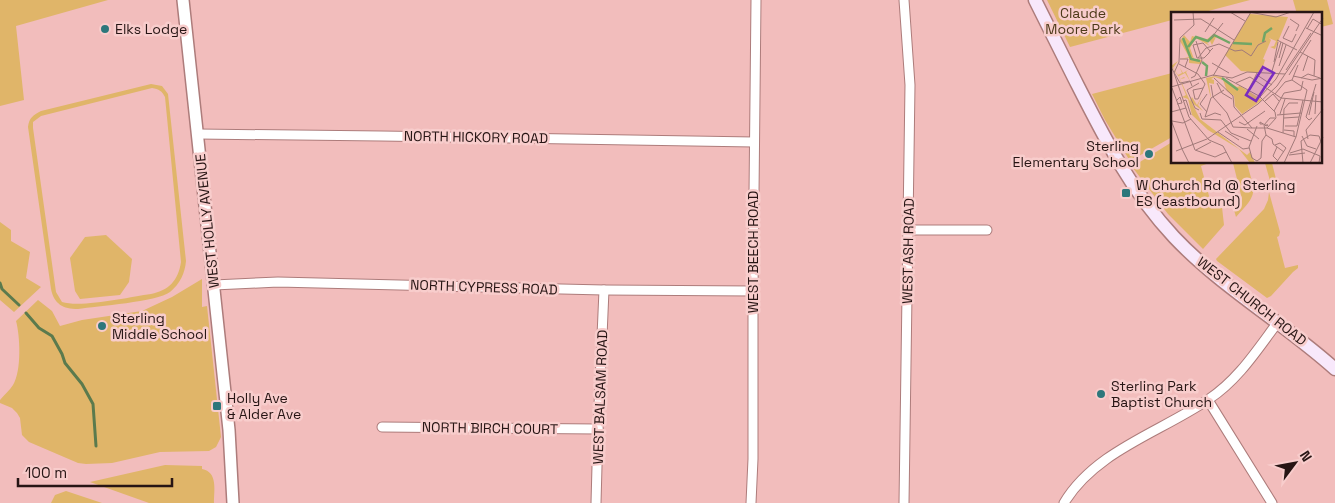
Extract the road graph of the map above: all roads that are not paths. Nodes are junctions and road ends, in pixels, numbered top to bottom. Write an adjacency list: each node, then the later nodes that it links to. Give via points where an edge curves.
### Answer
1 (183, 0): 5 (street, WEST HOLLY AVENUE)
2 (756, 0): 6 (street, WEST BEECH ROAD)
3 (904, 0): 7 (street, WEST ASH ROAD, via 910,84)
4 (1035, 0): 12 (main road, WEST CHURCH ROAD, via 1102,136 1145,202 1174,237 1208,269)
5 (198, 134): 6 (street, NORTH HICKORY ROAD); 9 (street, WEST HOLLY AVENUE)
6 (754, 142): 11 (street, WEST BEECH ROAD)
7 (909, 230): 8 (street); 20 (street, WEST ASH ROAD)
8 (987, 230)
9 (214, 285): 10 (street, NORTH CYPRESS ROAD, via 278,282); 17 (street, WEST HOLLY AVENUE, via 230,439)
10 (604, 290): 11 (street, NORTH CYPRESS ROAD); 16 (street, WEST BALSAM ROAD)
11 (753, 291): 19 (street, WEST BEECH ROAD, via 754,458)
12 (1278, 322): 13 (main road, WEST CHURCH ROAD); 14 (street, via 1246,364)
13 (1335, 369)
14 (1208, 400): 21 (street, via 1138,439 1090,471); 22 (street)
15 (382, 427): 16 (street, NORTH BIRCH COURT)
16 (598, 429): 18 (street, WEST BALSAM ROAD)
17 (233, 503)
18 (596, 503)
19 (751, 503)
20 (904, 503)
21 (1064, 503)
22 (1272, 503)

